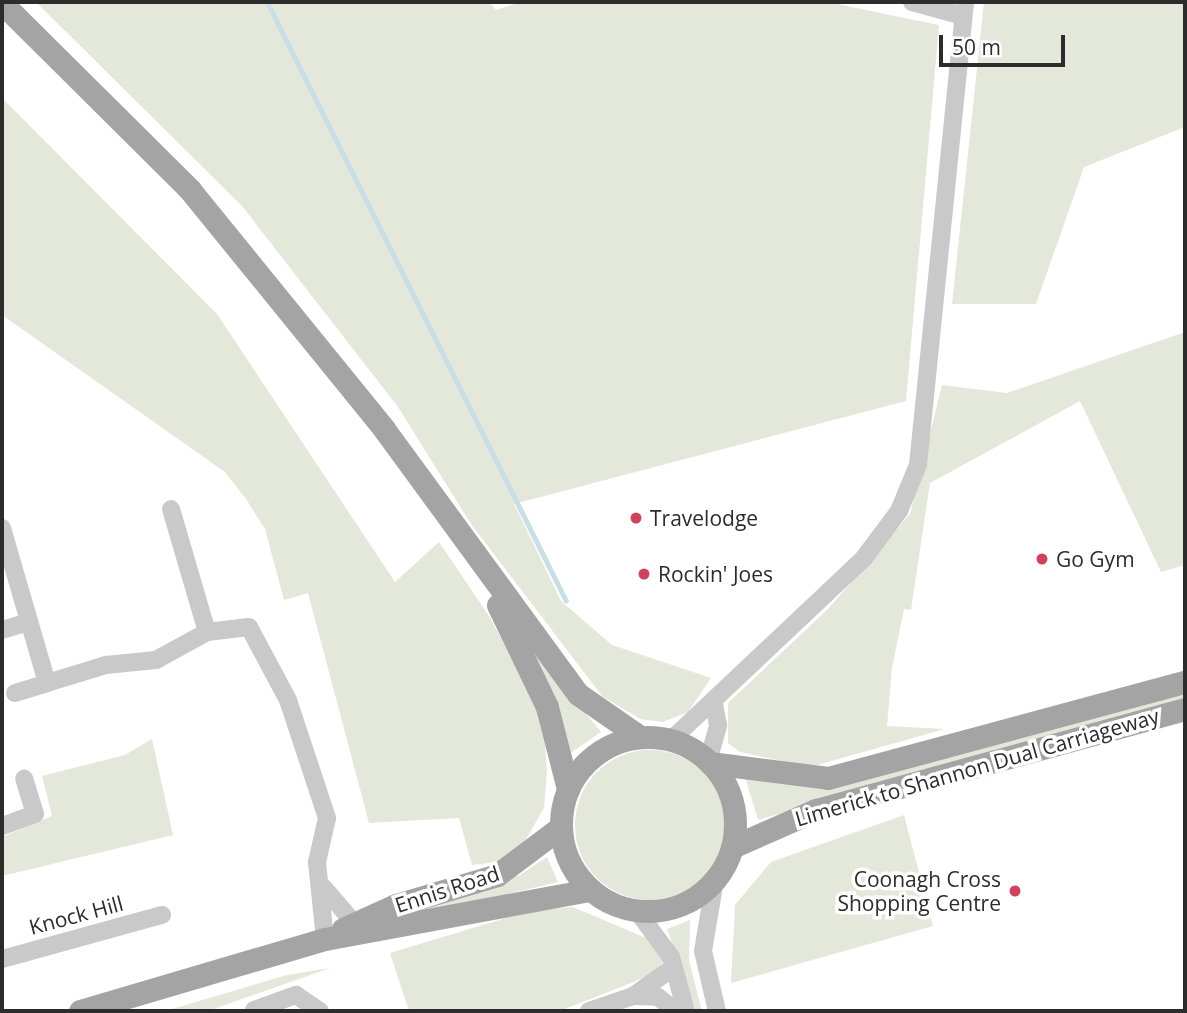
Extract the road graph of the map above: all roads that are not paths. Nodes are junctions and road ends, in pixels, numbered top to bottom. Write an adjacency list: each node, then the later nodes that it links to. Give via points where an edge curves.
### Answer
1 (912, 2): 3 (street)
2 (2, 3): 6 (main road, via 147,144 268,281)
3 (964, 9): 13 (street, via 918,465 899,511 864,558)
4 (171, 509): 9 (street)
5 (2, 528): 7 (street)
6 (479, 564): 15 (main road, via 578,694); 19 (main road, via 547,707)
7 (29, 622): 8 (street); 11 (street)
8 (2, 631)
9 (207, 632): 11 (street, via 156,660 106,665); 24 (street, via 248,627 288,700 327,818 317,862)
10 (1185, 681): 17 (main road, Limerick to Shannon Dual Carriageway, via 828,778)
11 (47, 683): 12 (street)
12 (15, 693)
13 (714, 705): 16 (street); 17 (street, via 718,725)
14 (1185, 709): 22 (main road, Limerick to Shannon Dual Carriageway, via 816,810)
15 (639, 737): 16 (main road); 19 (main road, via 596,753)
16 (671, 740): 17 (main road)
17 (709, 762): 22 (main road, via 732,802)
18 (24, 779): 20 (street, via 35,814)
19 (568, 789): 21 (main road)
20 (2, 826)
21 (561, 827): 25 (main road, via 570,864); 28 (main road, Ennis Road, via 497,875)
22 (732, 847): 23 (main road)
23 (715, 880): 26 (main road, via 672,908); 39 (street, via 703,951)
24 (324, 888): 28 (street); 29 (street)
25 (590, 890): 26 (main road); 29 (main road, Ennis Road, via 509,902 411,927)
26 (637, 911): 31 (street)
27 (162, 915): 30 (street, Knock Hill)
28 (354, 923): 29 (main road, Ennis Road)
29 (325, 939): 34 (main road, Ennis Road)
30 (2, 959)
31 (674, 967): 32 (street); 38 (street)
32 (633, 996): 36 (street); 37 (street, via 658,997)
33 (254, 1010): 35 (street, via 296,995)
34 (80, 1011)
35 (320, 1011)
36 (589, 1011)
37 (676, 1011)
38 (686, 1011)
39 (717, 1011)

